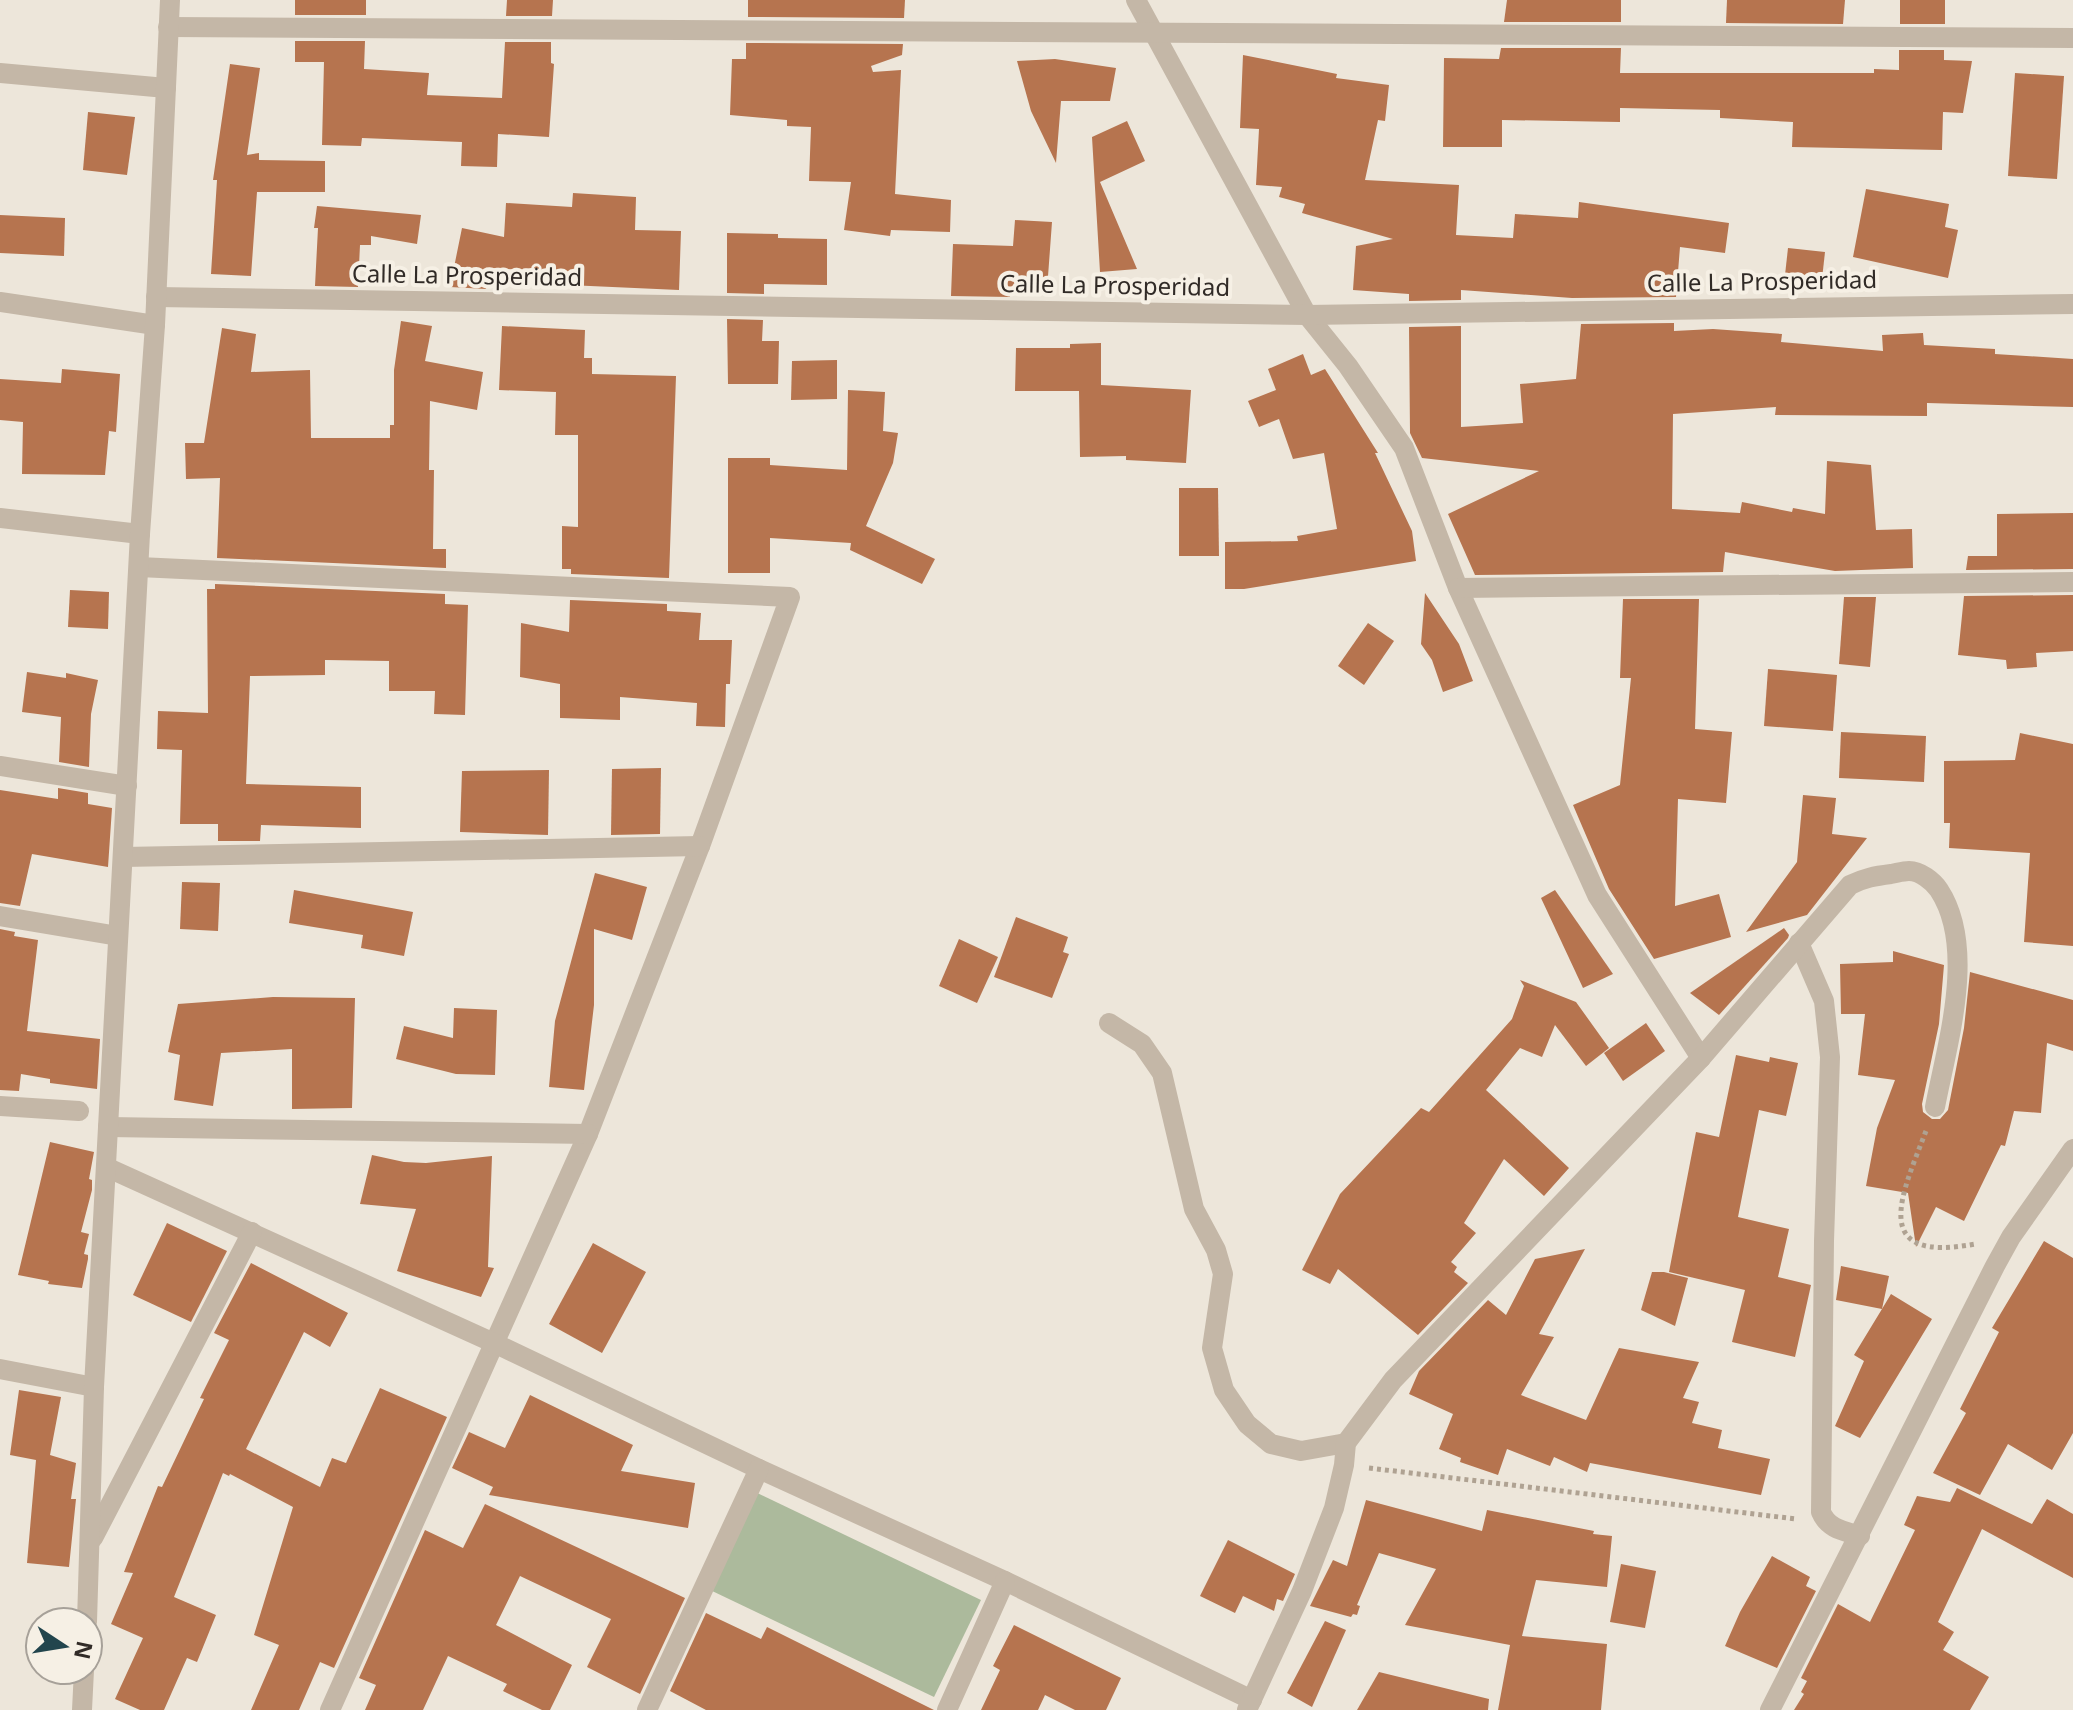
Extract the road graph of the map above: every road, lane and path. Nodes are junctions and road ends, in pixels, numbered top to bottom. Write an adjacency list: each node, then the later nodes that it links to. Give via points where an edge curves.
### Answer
1 (170, 0): 3 (street)
2 (1136, 0): 4 (street)
3 (168, 27): 4 (street); 7 (street)
4 (1154, 34): 5 (street); 11 (street)
5 (2073, 38)
6 (0, 73): 7 (street)
7 (166, 88): 8 (street)
8 (156, 297): 11 (street, Calle La Prosperidad); 12 (street)
9 (0, 302): 12 (street)
10 (2073, 304): 11 (street, Calle La Prosperidad)
11 (1307, 315): 17 (street, via 1404,448)
12 (155, 325): 14 (street)
13 (0, 518): 14 (street)
14 (140, 534): 15 (street)
15 (139, 567): 19 (street); 20 (street, via 790,597)
16 (2073, 582): 17 (street)
17 (1458, 588): 26 (street, via 1597,895)
18 (0, 766): 19 (street)
19 (127, 786): 21 (street)
20 (700, 846): 21 (street); 31 (street)
21 (123, 857): 23 (street)
22 (0, 916): 23 (street)
23 (118, 936): 30 (street)
24 (1799, 943): 26 (street); 28 (street, via 1850,885 1868,876 1912,871 1937,887 1954,925 1958,971); 42 (street, via 1824,1001 1830,1057 1820,1500)
25 (1109, 1023): 39 (street, via 1142,1044 1162,1073 1194,1209 1223,1274 1212,1348 1224,1390 1247,1424 1271,1444 1301,1451)
26 (1701, 1058): 39 (street, via 1393,1380)
27 (0, 1106): 29 (street)
28 (1935, 1107): 35 (path, via 1901,1196 1900,1219 1909,1238 1926,1247)
29 (79, 1111)
30 (108, 1127): 31 (street); 33 (street)
31 (588, 1134): 36 (street)
32 (2073, 1149): 43 (street, via 1995,1266)
33 (106, 1167): 34 (street); 38 (street)
34 (252, 1232): 36 (street); 44 (street)
35 (1948, 1249)
36 (494, 1343): 41 (street); 50 (street)
37 (0, 1369): 38 (street)
38 (94, 1387): 44 (street)
39 (1346, 1443): 40 (street)
40 (1344, 1465): 42 (path); 48 (street, via 1334,1508 1302,1591)
41 (759, 1469): 45 (street); 51 (street)
42 (1826, 1522): 43 (street)
43 (1860, 1536): 53 (street)
44 (91, 1542): 46 (street)
45 (1005, 1581): 48 (street); 52 (street)
46 (88, 1606)
47 (83, 1686): 49 (street)
48 (1249, 1705)
49 (82, 1710)
50 (330, 1710)
51 (647, 1710)
52 (947, 1710)
53 (1770, 1710)

